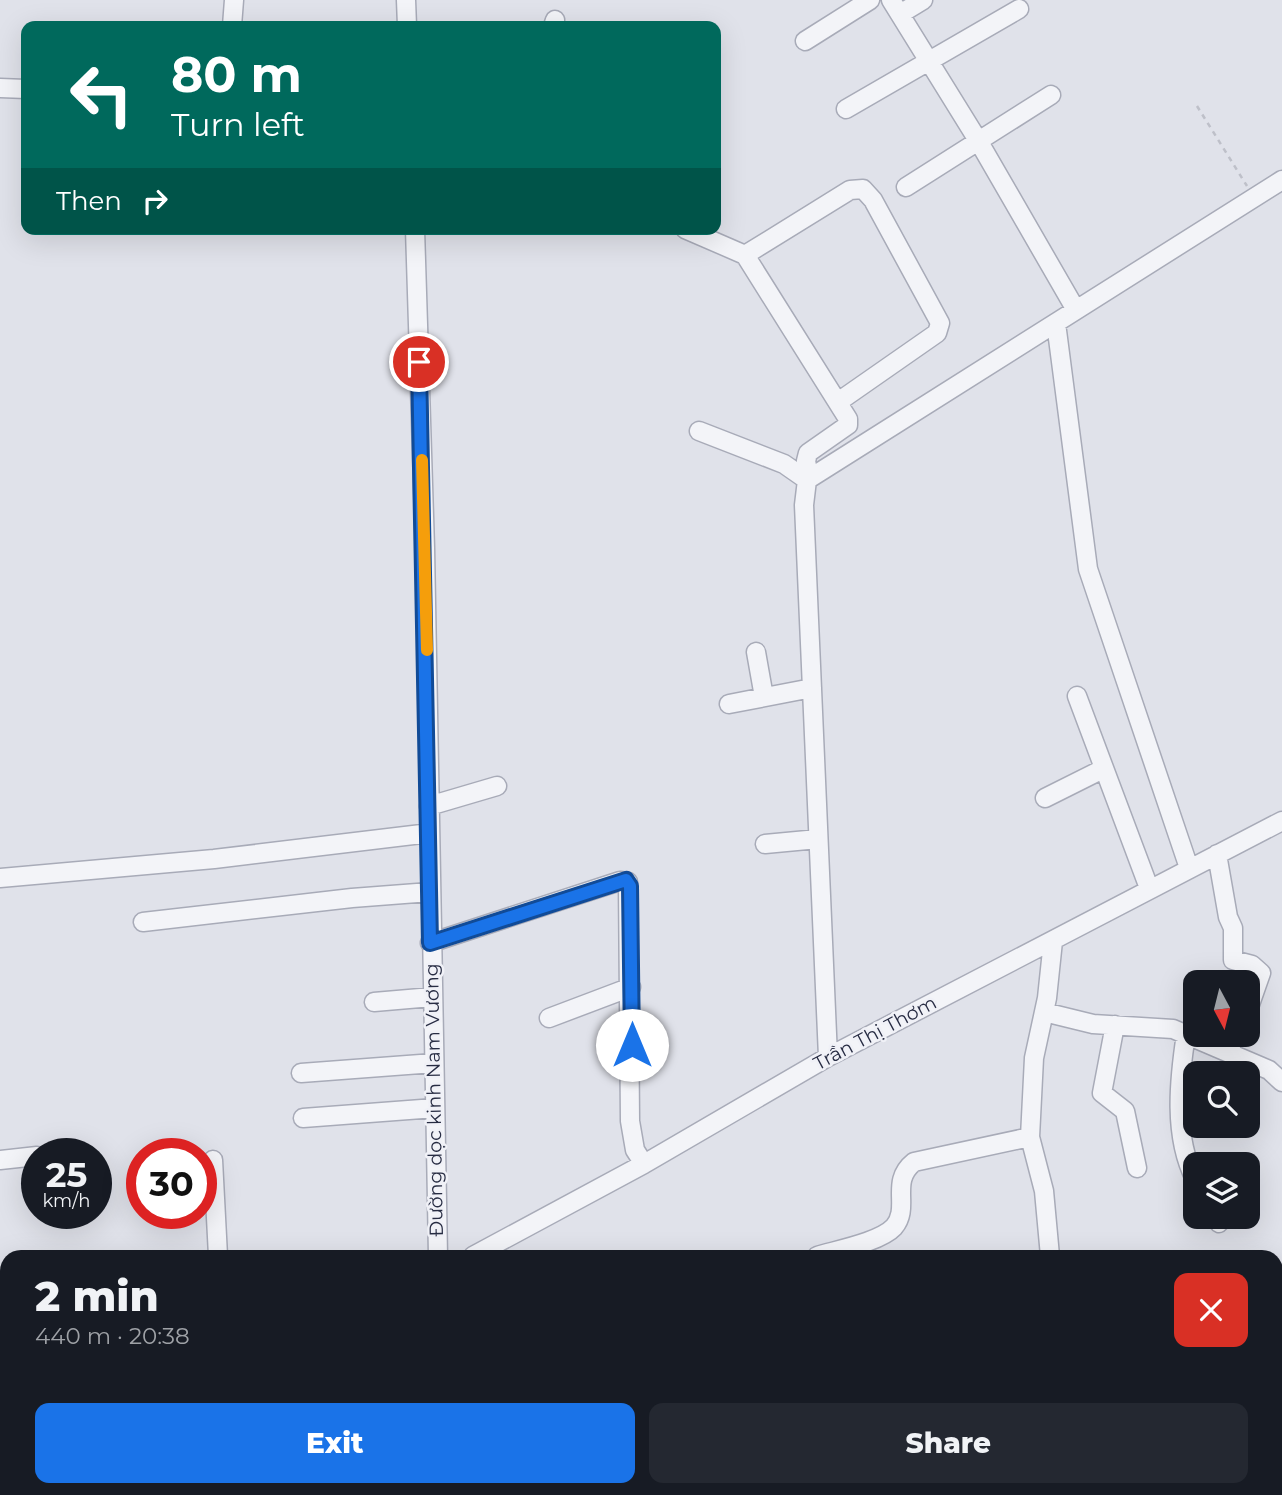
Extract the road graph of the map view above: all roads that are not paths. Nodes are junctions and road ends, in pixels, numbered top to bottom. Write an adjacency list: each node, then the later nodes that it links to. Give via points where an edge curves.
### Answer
1 (234, 0): 7 (street)
2 (406, 0): 8 (street)
3 (870, 0): 9 (street)
4 (923, 0): 5 (street)
5 (895, 7): 10 (street)
6 (1019, 9): 10 (street)
7 (232, 21)
8 (407, 21)
9 (805, 41)
10 (929, 60): 14 (street); 15 (street)
11 (0, 88): 12 (street)
12 (21, 89)
13 (1051, 95): 15 (street)
14 (846, 109)
15 (979, 142): 17 (street); 21 (street)
16 (1282, 180): 21 (street)
17 (906, 187)
18 (415, 235): 34 (street, Đường dọc kinh Nam Vương)
19 (699, 235): 20 (street)
20 (745, 255): 23 (street); 23 (street, via 850,190 863,189 873,200 940,323 937,333)
21 (1076, 310): 22 (street)
22 (1056, 323): 25 (street); 40 (street, via 1088,569)
23 (838, 402): 25 (street, via 848,425 808,453)
24 (699, 431): 25 (street)
25 (808, 478): 27 (street, via 804,505)
26 (756, 652): 29 (street)
27 (812, 688): 29 (street); 37 (street)
28 (1077, 696): 31 (street)
29 (764, 697): 30 (street)
30 (729, 704)
31 (1103, 769): 33 (street); 42 (street)
32 (498, 786): 34 (street)
33 (1045, 798)
34 (429, 806): 36 (street, Đường dọc kinh Nam Vương)
35 (1282, 821): 39 (street, Trần Thị Thơm)
36 (430, 833): 41 (street); 43 (street, Đường dọc kinh Nam Vương)
37 (818, 839): 38 (street); 59 (street)
38 (765, 844)
39 (1217, 854): 40 (street, Trần Thị Thơm); 47 (street, via 1233,928 1233,960)
40 (1189, 868): 42 (street, Trần Thị Thơm)
41 (0, 878)
42 (1149, 888): 45 (street, Trần Thị Thơm)
43 (430, 892): 44 (street); 46 (street, Đường dọc kinh Nam Vương)
44 (143, 922)
45 (1053, 941): 51 (street); 59 (street, Trần Thị Thơm)
46 (430, 943): 48 (street, via 626,880 630,886); 49 (street, Đường dọc kinh Nam Vương)
47 (1258, 970)
48 (631, 987): 52 (street); 69 (street, via 630,1121 635,1150)
49 (432, 997): 50 (street); 60 (street, Đường dọc kinh Nam Vương)
50 (374, 1002)
51 (1044, 1012): 53 (street, via 1062,1019); 65 (street, via 1034,1058)
52 (550, 1018)
53 (1115, 1025): 54 (street); 70 (street, via 1102,1093 1125,1111)
54 (1183, 1033)
55 (1184, 1047): 66 (street, via 1180,1077)
56 (1216, 1047): 58 (street)
57 (1230, 1047): 58 (street)
58 (1228, 1052): 62 (street, via 1269,1070)
59 (828, 1057): 69 (street, Trần Thị Thơm)
60 (434, 1063): 61 (street); 63 (street, Đường dọc kinh Nam Vương)
61 (301, 1073)
62 (1282, 1082)
63 (435, 1108): 64 (street); 73 (street, Đường dọc kinh Nam Vương)
64 (303, 1118)
65 (1030, 1137): 75 (street, via 914,1162 900,1184 900,1219); 76 (street, via 1044,1191)
66 (1187, 1152)
67 (21, 1158): 68 (street)
68 (0, 1160)
69 (644, 1164): 74 (street, Trần Thị Thơm)
70 (1137, 1168)
71 (217, 1229): 72 (street)
72 (218, 1250)
73 (438, 1250)
74 (484, 1250)
75 (862, 1250)
76 (1049, 1250)

